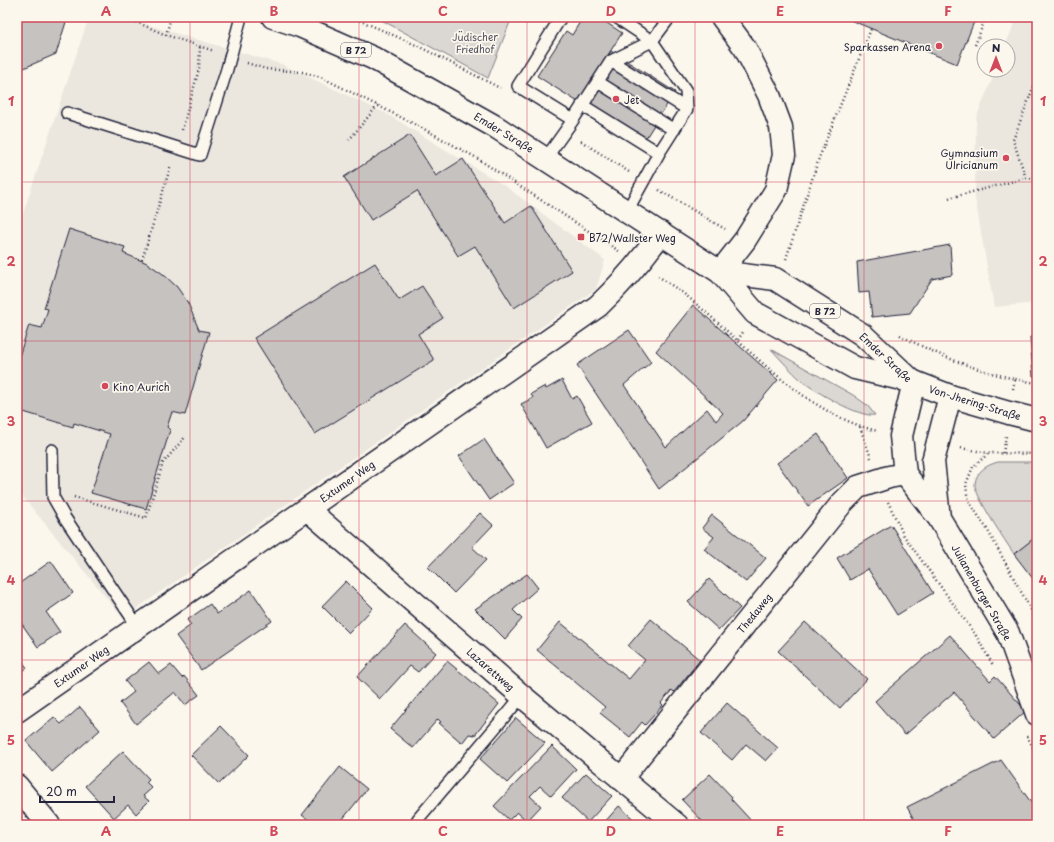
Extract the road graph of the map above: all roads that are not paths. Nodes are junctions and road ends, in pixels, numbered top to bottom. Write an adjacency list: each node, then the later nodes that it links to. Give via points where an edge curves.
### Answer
1 (241, 17): 12 (lane, via 200,155)
2 (273, 17): 16 (street, Emder Straße / B 72, via 373,58)
3 (561, 17): 13 (lane, via 518,86)
4 (616, 17): 7 (lane)
5 (670, 17): 7 (lane)
6 (722, 17): 19 (street, via 745,48 769,95 781,127 784,155 776,190 745,240)
7 (652, 41): 8 (lane); 11 (lane, via 686,91)
8 (611, 61): 9 (lane); 11 (lane)
9 (598, 82): 10 (lane); 14 (lane)
10 (582, 105): 13 (lane); 15 (lane)
11 (687, 109): 14 (lane)
12 (67, 113)
13 (573, 120): 16 (lane)
14 (674, 130): 15 (lane)
15 (659, 153): 17 (lane)
16 (546, 158): 17 (street, Emder Straße / B 72)
17 (626, 211): 18 (street, Emder Straße / B 72)
18 (661, 233): 19 (street, Emder Straße / B 72); 25 (street, Extumer Weg, via 640,263 598,306)
19 (720, 272): 20 (street, Emder Straße / B 72, via 755,313 855,368); 20 (street, Emder Straße / B 72, via 775,279 863,334)
20 (914, 382): 21 (street, Von-Jhering-Straße / B 72); 24 (street, via 901,436)
21 (950, 396): 22 (street, Von-Jhering-Straße / B 72); 26 (street, Julianenburger Straße, via 933,461)
22 (1037, 420)
23 (52, 450): 27 (lane, via 53,497)
24 (905, 474): 26 (street, Julianenburger Straße); 31 (street, Thedaweg, via 858,487 842,503)
25 (307, 509): 27 (street, Extumer Weg); 28 (street, Lazarettweg)
26 (939, 518): 30 (street, Julianenburger Straße, via 1008,633)
27 (138, 627): 29 (street, Extumer Weg)
28 (522, 696): 31 (street, Lazarettweg); 34 (lane, via 418,819)
29 (17, 711)
30 (1037, 714)
31 (621, 779): 35 (street, Lazarettweg)
32 (17, 786): 33 (street)
33 (48, 825)
34 (421, 825)
35 (677, 825)

